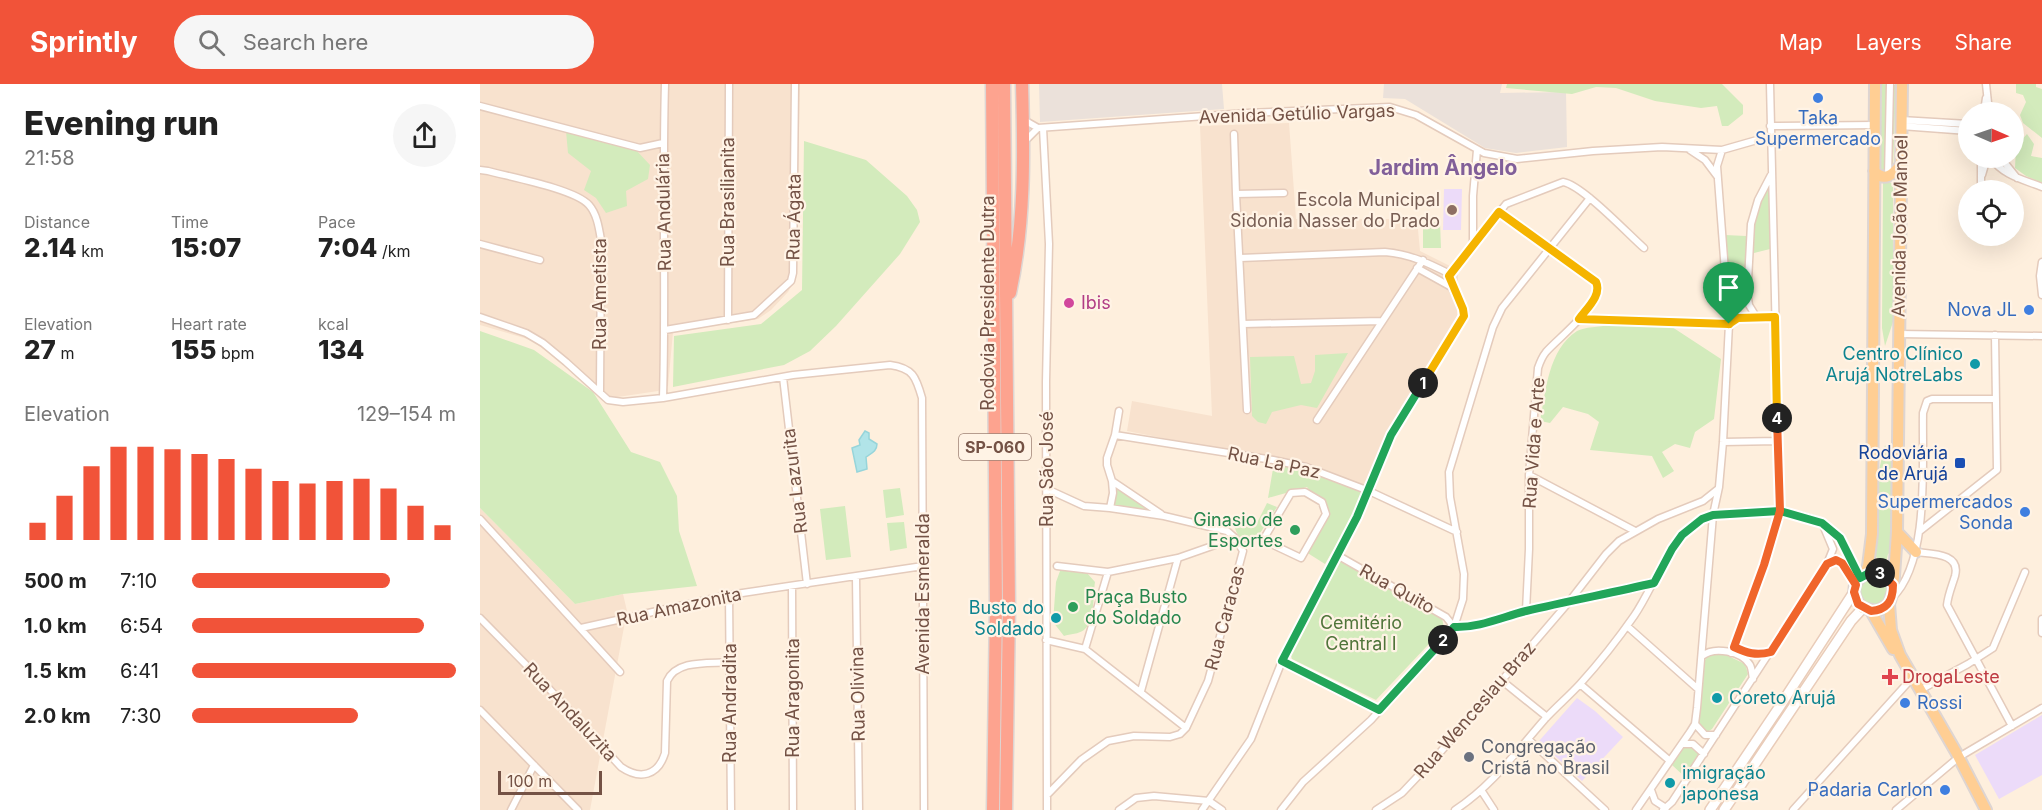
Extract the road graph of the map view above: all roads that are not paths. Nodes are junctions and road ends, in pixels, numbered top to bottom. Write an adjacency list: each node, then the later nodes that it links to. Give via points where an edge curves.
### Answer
1 (665, 84): 25 (street)
2 (729, 84): 66 (street, Rua Brasilianita)
3 (795, 84): 66 (street, Rua Ágata, via 791,281 760,312)
4 (989, 84): 172 (highway, Rodovia Presidente Dutra / SP-060, via 993,127 996,607)
5 (1004, 84): 61 (highway, Rodovia Presidente Dutra / SP-060)
6 (1022, 84): 16 (highway)
7 (1770, 84): 20 (street)
8 (1875, 84): 19 (main road, Avenida João Manoel)
9 (1890, 84): 40 (street)
10 (1902, 84): 17 (main road, Avenida João Manoel)
11 (1986, 84): 12 (street)
12 (1987, 97): 13 (street); 14 (street)
13 (1986, 102)
14 (1988, 102)
15 (480, 105): 25 (street, Rua Andulária, via 640,148)
16 (1023, 119): 21 (street); 26 (highway)
17 (1901, 123): 18 (street); 22 (street); 30 (main road, Avenida João Manoel)
18 (1958, 124)
19 (1875, 125): 20 (street); 36 (main road, Avenida João Manoel)
20 (1770, 126): 24 (street)
21 (1041, 128): 26 (street); 28 (street, Avenida Getúlio Vargas, via 1390,107 1416,114); 87 (street, Rua São José, via 1049,244)
22 (1958, 130)
23 (1234, 134): 45 (street)
24 (1771, 136): 29 (street, Avenida Getúlio Vargas); 37 (street)
25 (663, 143): 70 (street, Rua Andulária)
26 (1023, 143): 61 (highway, via 1020,239)
27 (1687, 148): 28 (street, Avenida Getúlio Vargas, via 1593,151 1517,159); 29 (street, Avenida Getúlio Vargas); 38 (street, via 1705,160)
28 (1477, 150): 49 (street)
29 (1722, 150): 38 (street)
30 (1901, 165): 40 (main road); 71 (main road, Avenida João Manoel)
31 (1982, 168): 39 (street)
32 (1999, 168): 34 (street); 41 (street)
33 (2010, 168): 41 (street)
34 (1985, 169): 39 (street)
35 (480, 170): 75 (street, Rua Ametista, via 567,192 590,206 601,240)
36 (1874, 171): 40 (main road); 110 (main road, Avenida João Manoel, via 1872,534 1868,566)
37 (1771, 174): 59 (street, via 1751,224); 63 (street)
38 (1717, 176): 69 (street)
39 (1982, 176): 42 (street)
40 (1888, 177)
41 (2018, 178): 43 (street)
42 (1982, 180)
43 (2042, 187)
44 (1284, 193): 45 (street)
45 (1236, 194): 52 (street)
46 (1590, 198): 47 (street, via 1563,182 1515,199); 50 (street); 51 (street)
47 (1499, 212): 49 (street); 51 (street)
48 (480, 244): 53 (street)
49 (1473, 244): 57 (street)
50 (1644, 248)
51 (1550, 249): 65 (street, Rua Vida e Arte, via 1596,282 1596,296); 97 (street, via 1502,308 1493,327 1449,472)
52 (1240, 258): 54 (street, via 1385,252); 68 (street)
53 (540, 260)
54 (1423, 260): 56 (street); 57 (street)
55 (2042, 262): 60 (street)
56 (1417, 268): 58 (street); 67 (street)
57 (1450, 274): 58 (street)
58 (1453, 288): 88 (street, via 1464,312 1462,320 1391,435)
59 (1747, 289): 64 (street); 69 (street)
60 (2042, 295)
61 (1005, 315): 173 (highway, Rodovia Presidente Dutra / SP-060, via 1009,607)
62 (480, 317): 75 (street, via 543,343)
63 (1775, 317): 64 (street); 82 (street)
64 (1756, 318): 69 (street, via 1738,318)
65 (1579, 319): 69 (street); 84 (street, Rua Vida e Arte, via 1540,363)
66 (728, 320): 70 (street, Rua Ágata)
67 (1382, 321): 68 (street); 80 (street)
68 (1243, 324): 78 (street)
69 (1729, 324): 83 (street)
70 (665, 330): 76 (street, Rua Andulária)
71 (1899, 334): 72 (street); 98 (main road, Avenida João Manoel)
72 (1995, 335): 73 (street); 77 (street)
73 (2042, 336)
74 (783, 377): 76 (street); 105 (street, Avenida Esmeralda, via 890,365 900,366 917,380 922,398); 112 (street, Rua Lazurita)
75 (600, 392): 76 (street, via 617,402)
76 (663, 398)
77 (1995, 399): 96 (street, via 1996,470); 96 (street, via 1930,399 1926,403)
78 (1247, 410)
79 (1119, 411): 81 (street)
80 (1317, 420)
81 (1115, 435): 85 (street, via 1107,458); 88 (street, Rua La Paz, via 1295,465)
82 (1778, 441): 83 (street); 90 (street)
83 (1723, 442): 86 (street)
84 (1529, 475): 95 (street); 119 (street, Rua Vida e Arte)
85 (1112, 482): 89 (street); 92 (street)
86 (1719, 488): 91 (street); 95 (street, Rua Wenceslau Braz, via 1703,501)
87 (1047, 489): 89 (street, Rua Caracas, via 1084,506); 126 (street, Rua São José)
88 (1369, 490): 97 (street, Rua La Paz); 102 (street)
89 (1110, 508): 92 (street, Rua Caracas)
90 (1780, 511): 91 (street); 94 (street); 128 (street)
91 (1713, 515): 111 (street, via 1682,535); 131 (street)
92 (1164, 516): 99 (street, Rua Caracas, via 1227,531)
93 (480, 519): 124 (street)
94 (1822, 523): 104 (street, via 1833,549); 110 (street, via 1840,538)
95 (1635, 531): 117 (street, Rua Wenceslau Braz, via 1606,554)
96 (1920, 531): 101 (street)
97 (1457, 532): 123 (street, via 1464,580)
98 (1897, 532): 101 (main road); 113 (main road, Avenida João Manoel)
99 (1235, 538): 103 (street); 150 (street, Rua Caracas, via 1243,551 1208,681)
100 (1305, 552): 100 (street, via 1301,558 1263,540 1291,493 1305,492 1322,502 1326,514)
101 (1916, 552): 116 (street, via 1901,589); 132 (street, via 1950,558 1955,565 1947,605)
102 (1337, 555): 123 (street, Rua Quito, via 1446,617); 133 (street)
103 (1178, 558): 107 (street); 142 (street)
104 (1827, 564): 110 (street, via 1839,561); 129 (street)
105 (923, 566): 109 (street, Rua Amazonita); 171 (street, Avenida Esmeralda)
106 (1057, 566): 107 (street)
107 (1108, 572): 127 (street)
108 (2025, 572): 132 (street, via 1995,645)
109 (856, 577): 112 (street, Rua Amazonita); 170 (street, Rua Olivina)
110 (1858, 582): 113 (main road, via 1869,573 1880,573); 118 (main road, via 1855,598); 160 (main road)
111 (1654, 583): 117 (street); 122 (street)
112 (807, 584): 114 (street, Rua Amazonita)
113 (1893, 585): 116 (main road)
114 (792, 586): 115 (street, Rua Amazonita); 169 (street, Rua Aragonita)
115 (729, 595): 124 (street, Rua Amazonita); 134 (street, Rua Andradita)
116 (1890, 601): 118 (main road, via 1878,611); 130 (main road, via 1891,630)
117 (1568, 603): 119 (street); 138 (street, Rua Wenceslau Braz)
118 (1867, 610): 130 (main road); 163 (main road, via 1851,621)
119 (1526, 611): 123 (street, via 1468,627)
120 (480, 618): 134 (street, Rua Andaluzita, via 630,773 655,771 662,763 668,681 673,671 688,665)
121 (2042, 619): 125 (street)
122 (1627, 626): 139 (street); 140 (street)
123 (1454, 627): 144 (street)
124 (581, 628): 135 (street)
125 (2042, 633)
126 (1046, 640): 127 (street); 161 (street, Rua São José)
127 (1085, 649): 142 (street)
128 (1732, 650): 129 (street, via 1760,655); 131 (street, via 1711,651); 137 (street, via 1749,663)
129 (1771, 652): 137 (street)
130 (1900, 655): 136 (main road)
131 (1702, 656): 140 (street)
132 (1977, 659): 141 (street); 149 (street)
133 (1282, 661): 144 (street); 162 (street, via 1251,739)
134 (730, 662): 168 (street, Rua Andradita)
135 (620, 672)
136 (1913, 677): 141 (main road); 186 (street)
137 (1753, 679): 151 (street)
138 (1502, 681): 146 (street); 179 (street, Rua Wenceslau Braz, via 1412,783)
139 (1580, 684): 146 (street); 156 (street)
140 (1698, 688): 148 (street)
141 (1920, 690): 155 (main road)
142 (1141, 691): 150 (street)
143 (2042, 708): 149 (street)
144 (1379, 710): 178 (street, via 1303,782)
145 (482, 712): 147 (street); 157 (street)
146 (1547, 717): 152 (street)
147 (480, 721)
148 (1695, 724): 151 (street, via 1707,735); 153 (street)
149 (2012, 726): 155 (street)
150 (1186, 728): 161 (street, via 1170,736 1108,741 1081,760)
151 (1716, 735): 154 (street)
152 (1528, 739): 158 (street); 182 (street)
153 (1683, 744): 154 (street, via 1693,744); 156 (street)
154 (1704, 754): 164 (street)
155 (1959, 757): 165 (street); 187 (main road)
156 (1670, 761): 159 (street)
157 (534, 765): 166 (street); 167 (street)
158 (1481, 790): 180 (street); 181 (street)
159 (1651, 790): 164 (street, via 1655,801); 183 (street)
160 (1721, 794): 163 (main road); 184 (main road)
161 (1047, 795): 174 (street, Rua São José)
162 (1209, 801): 175 (street, via 1144,796); 176 (street); 177 (street)
163 (1730, 805): 185 (main road)
164 (1665, 809)
165 (1899, 809)
166 (511, 810)
167 (578, 810)
168 (731, 810)
169 (793, 810)
170 (860, 810)
171 (924, 810)
172 (993, 810)
173 (1006, 810)
174 (1047, 810)
175 (1119, 810)
176 (1202, 810)
177 (1222, 810)
178 (1281, 810)
179 (1376, 810)
180 (1455, 810)
181 (1494, 810)
182 (1605, 810)
183 (1636, 810)
184 (1710, 810)
185 (1724, 810)
186 (1792, 810)
187 (1986, 810)

